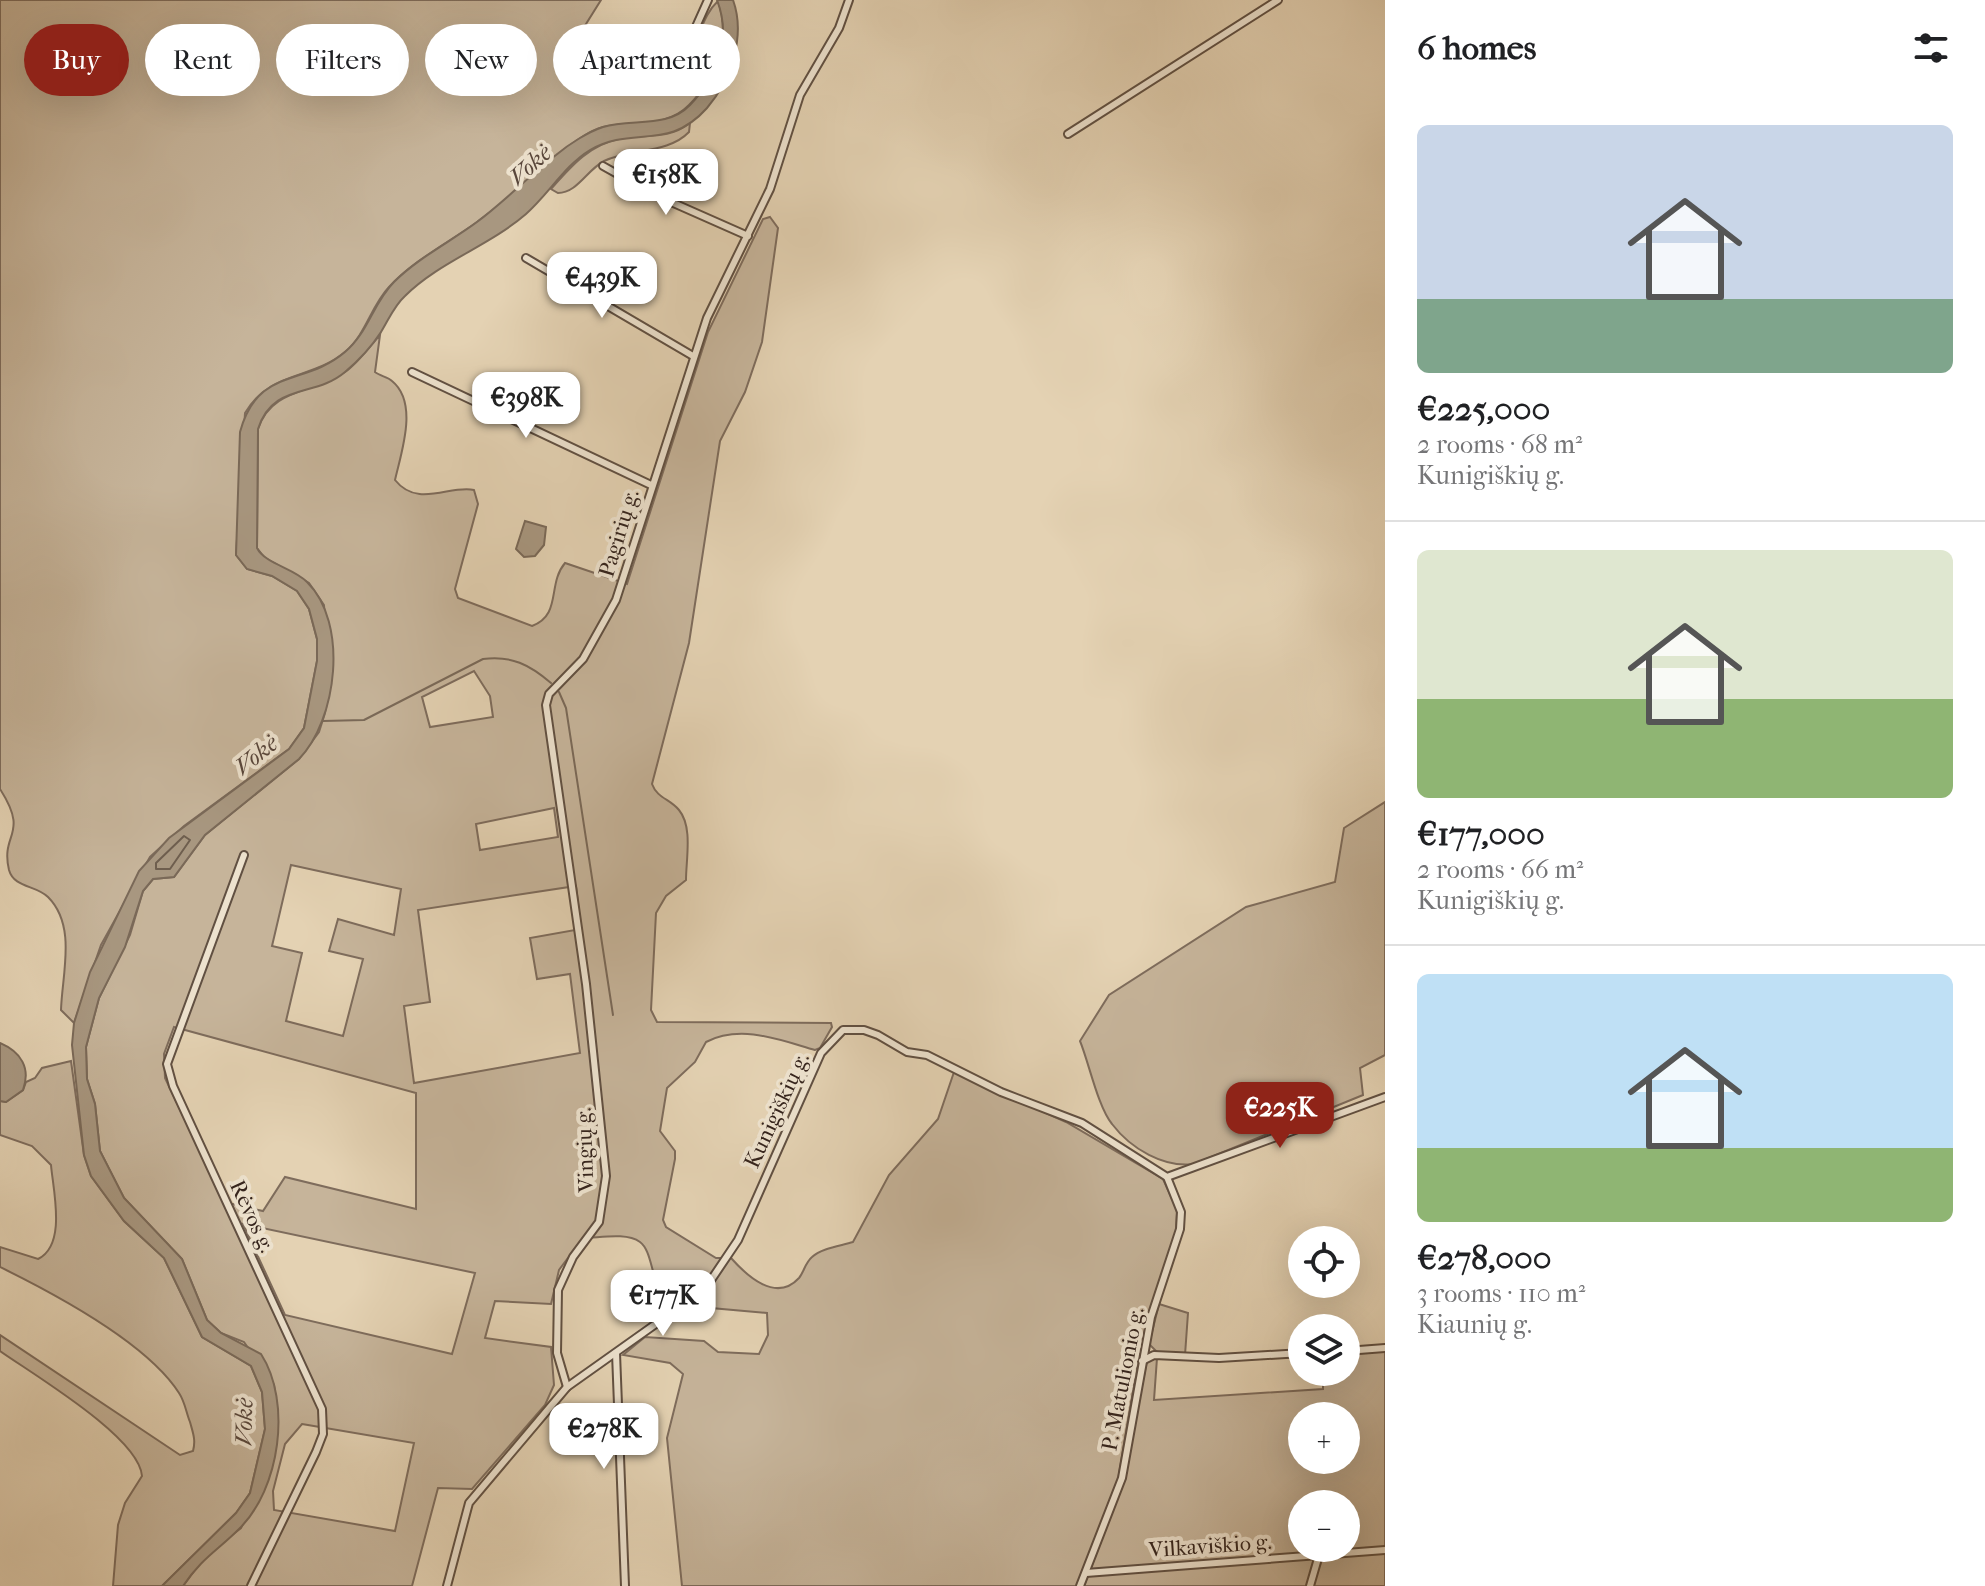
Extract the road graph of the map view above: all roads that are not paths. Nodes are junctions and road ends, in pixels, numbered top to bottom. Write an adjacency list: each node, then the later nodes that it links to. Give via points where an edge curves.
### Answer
1 (708, 0): 4 (street)
2 (849, 0): 7 (street, Pagirių g., via 800,95 770,189)
3 (1278, 0): 5 (street)
4 (697, 24)
5 (1068, 134)
6 (603, 166): 7 (street)
7 (748, 236): 9 (street, Pagirių g.)
8 (526, 258): 9 (street)
9 (693, 356): 11 (street, Pagirių g.)
10 (412, 372): 11 (street)
11 (651, 485): 13 (street, Pagirių g., via 616,600 583,659 549,694 546,705)
12 (244, 855): 29 (street, Rėvos g., via 167,1064 322,1409 323,1434 316,1452)
13 (599, 1090): 23 (street, Vingių g., via 605,1196 599,1222 565,1272 556,1307 557,1353)
14 (1385, 1097): 15 (street)
15 (1167, 1177): 16 (street, P. Matulionio g., via 1177,1196 1180,1229); 19 (street, Kunigiškių g., via 1082,1123 1001,1092 927,1055 907,1052 878,1035 843,1030 821,1053 739,1239 705,1289)
16 (1145, 1342): 21 (street); 22 (street, P. Matulionio g.)
17 (1385, 1348): 18 (street)
18 (1360, 1350)
19 (616, 1353): 23 (street, Kunigiškių g.); 31 (street)
20 (1288, 1354): 21 (street)
21 (1154, 1355): 22 (street)
22 (1142, 1361): 28 (street, P. Matulionio g., via 1122,1478)
23 (567, 1387): 30 (street, Kunigiškių g., via 469,1503)
24 (1385, 1550): 25 (street, Vilkaviškio g.)
25 (1360, 1552)
26 (1288, 1557): 28 (street, Vilkaviškio g.)
27 (1317, 1562): 33 (street)
28 (1086, 1573): 32 (street, P. Matulionio g.)
29 (251, 1586)
30 (447, 1586)
31 (625, 1586)
32 (1080, 1586)
33 (1310, 1586)

